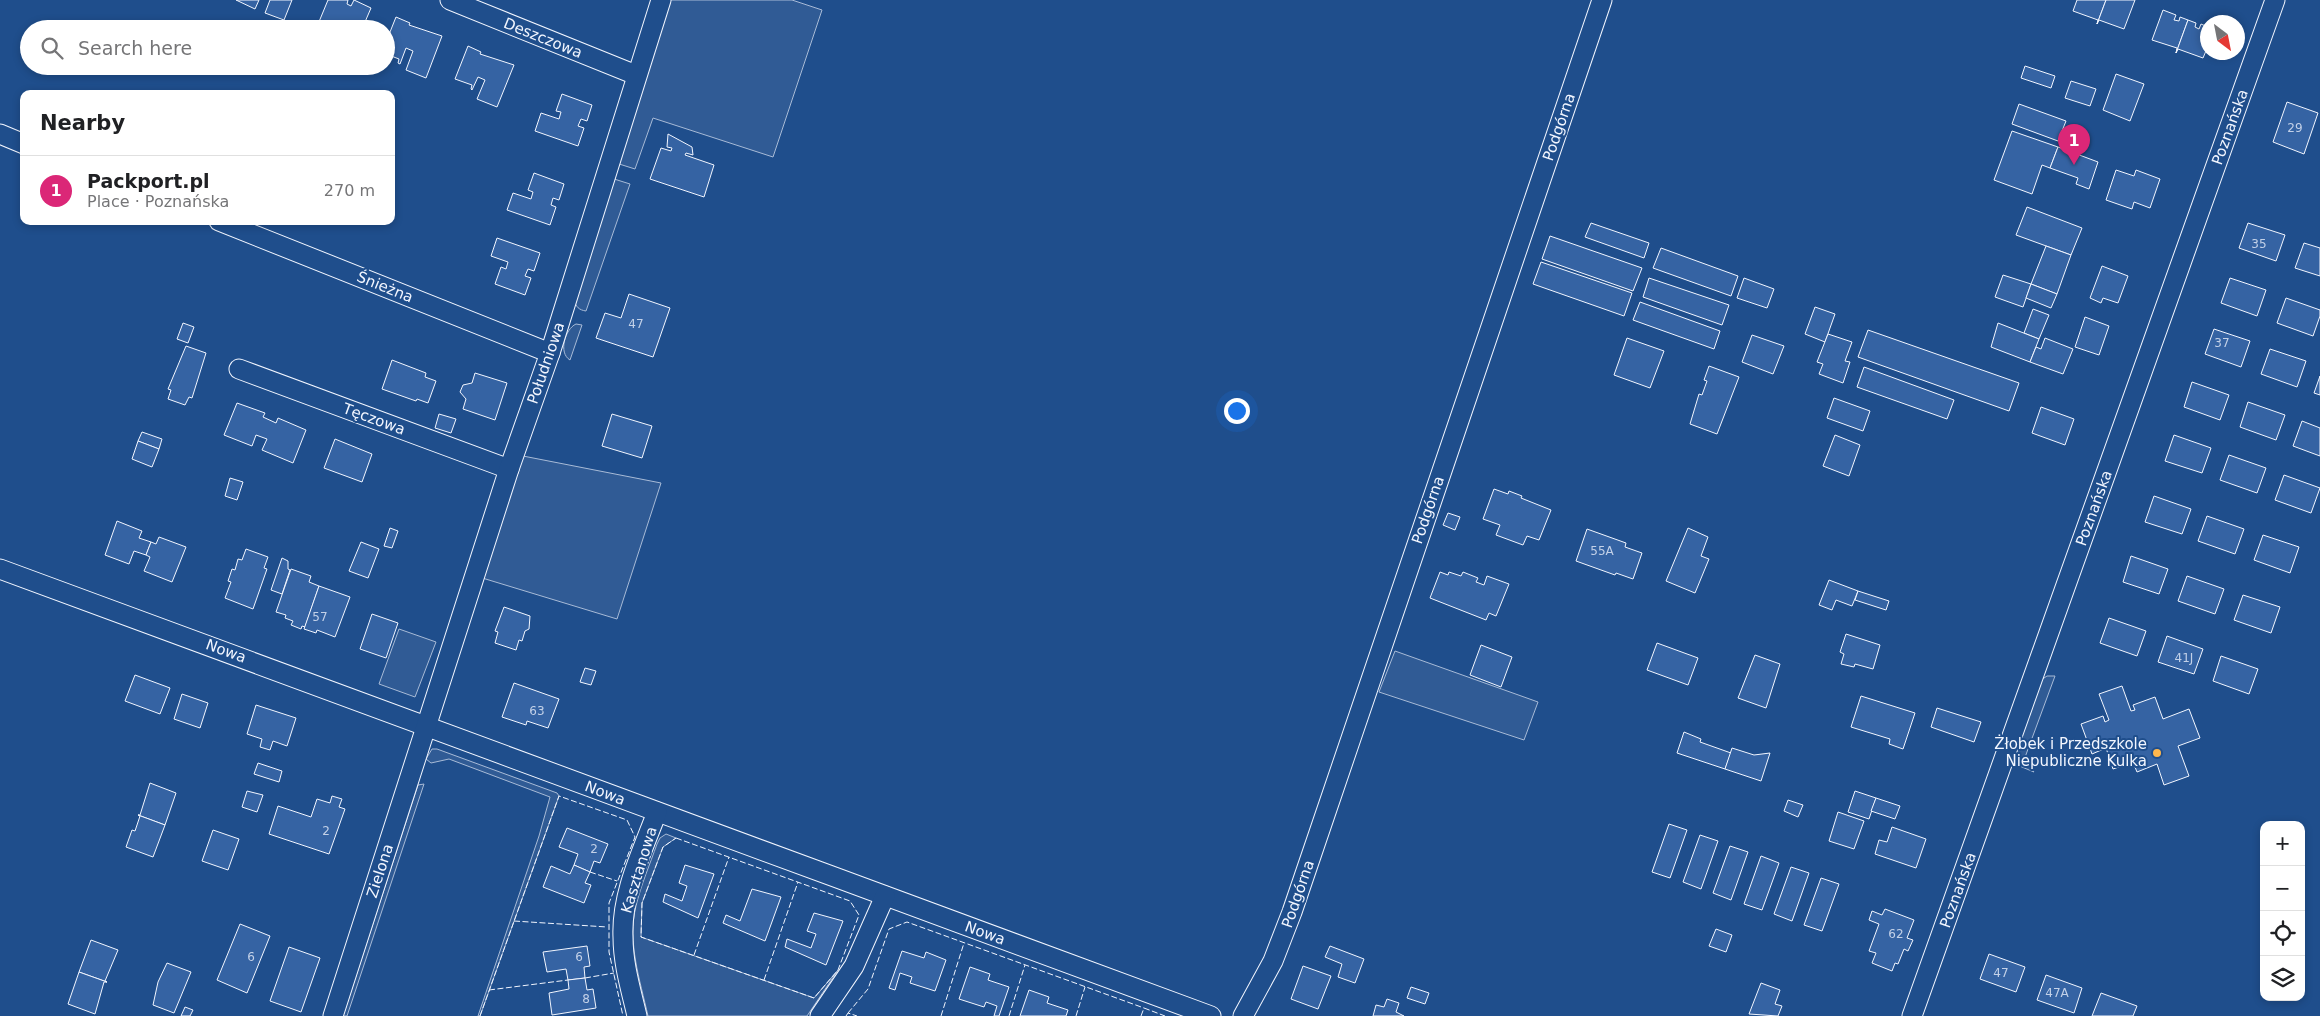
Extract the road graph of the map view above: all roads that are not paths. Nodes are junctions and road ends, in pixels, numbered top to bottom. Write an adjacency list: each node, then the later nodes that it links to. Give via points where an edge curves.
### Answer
1 (450, 0): 5 (street, Deszczowa)
2 (661, 0): 5 (street, Południowa)
3 (1602, 0): 20 (street, Podgórna, via 1292,912 1273,961)
4 (2274, 0): 21 (street, Poznańska)
5 (636, 75): 9 (street, Południowa)
6 (0, 134): 7 (street)
7 (20, 142)
8 (229, 225): 9 (street, Śnieżna)
9 (550, 353): 11 (street, Południowa)
10 (239, 369): 11 (street, Tęczowa)
11 (509, 469): 13 (street, Południowa)
12 (0, 569): 13 (street, Nowa)
13 (427, 725): 14 (street, Nowa); 16 (street, Zielona)
14 (656, 812): 15 (street, Nowa); 17 (street, Kasztanowa, via 631,883 624,917 624,953)
15 (885, 896): 18 (street, via 854,966); 19 (street, Nowa)
16 (333, 1016)
17 (637, 1016)
18 (820, 1016)
19 (1211, 1016)
20 (1243, 1016)
21 (1912, 1016)

